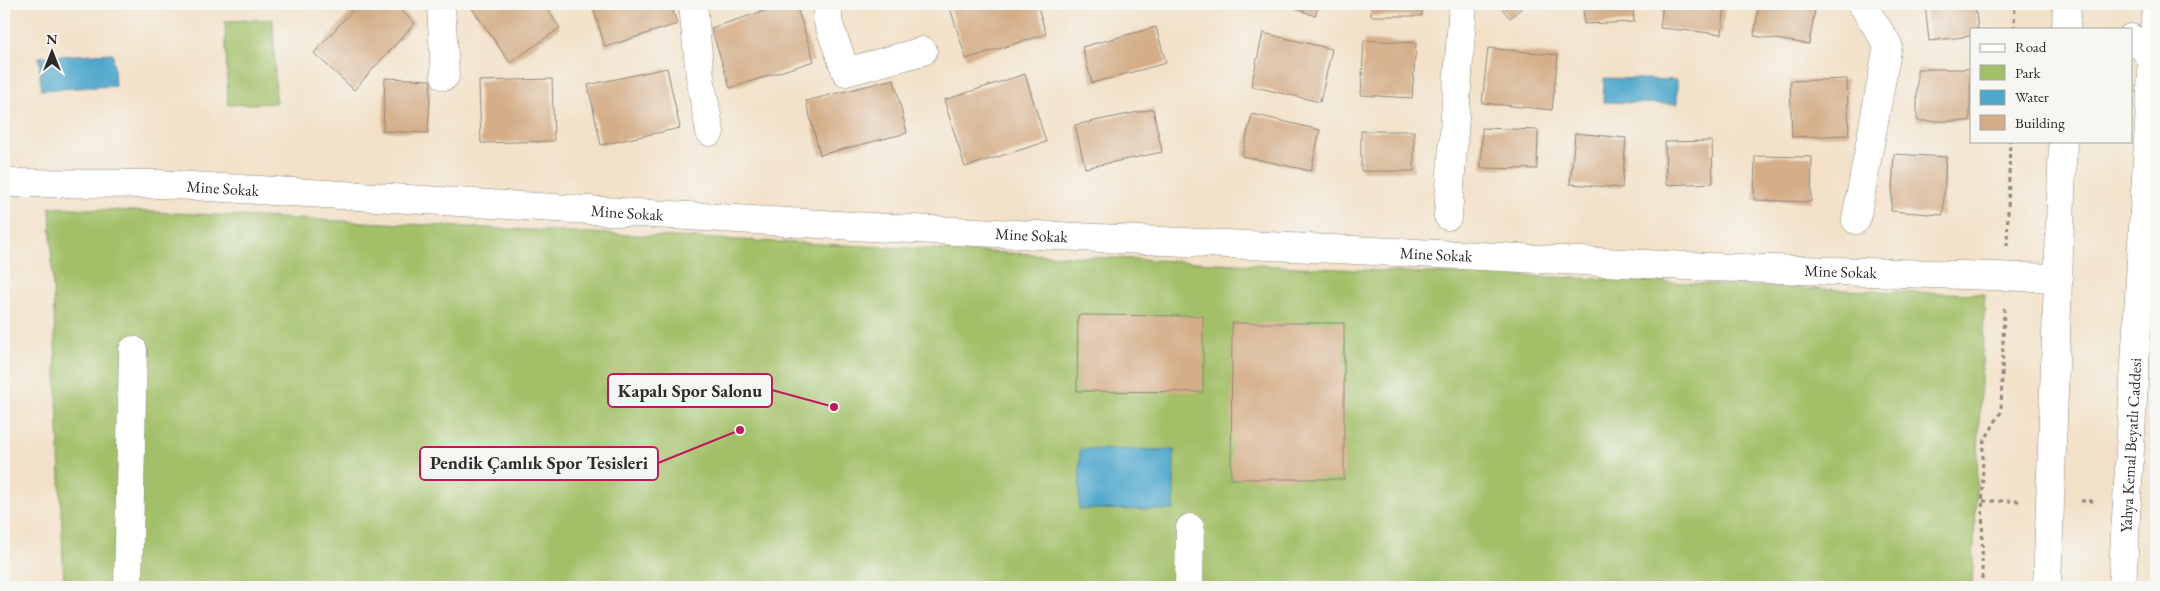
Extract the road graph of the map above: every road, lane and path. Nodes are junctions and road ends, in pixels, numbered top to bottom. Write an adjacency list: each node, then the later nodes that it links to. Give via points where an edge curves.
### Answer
1 (440, 4): 14 (street)
2 (693, 4): 15 (street, via 700,77)
3 (828, 4): 12 (street, via 828,22 846,72)
4 (1463, 4): 19 (street)
5 (1862, 4): 20 (street, via 1888,46)
6 (2015, 4): 9 (path)
7 (2067, 4): 10 (street)
8 (2156, 4): 13 (street, Yahya Kemal Beyatlı Caddesi)
9 (2014, 28)
10 (2066, 28)
11 (2132, 39): 13 (street, via 2145,49)
12 (923, 51)
13 (2153, 65): 29 (street, Yahya Kemal Beyatlı Caddesi)
14 (445, 76)
15 (710, 132)
16 (2010, 142): 21 (path)
17 (2063, 142): 22 (street)
18 (4, 184): 21 (street, Mine Sokak, via 159,184 870,227 1709,267)
19 (1448, 216)
20 (1856, 220)
21 (2006, 277): 22 (street, Mine Sokak); 27 (path, via 2001,412 1983,443)
22 (2059, 278): 28 (street)
23 (133, 350): 25 (street)
24 (1190, 528): 26 (street)
25 (128, 587)
26 (1189, 587)
27 (1982, 587)
28 (2046, 587)
29 (2122, 587)

